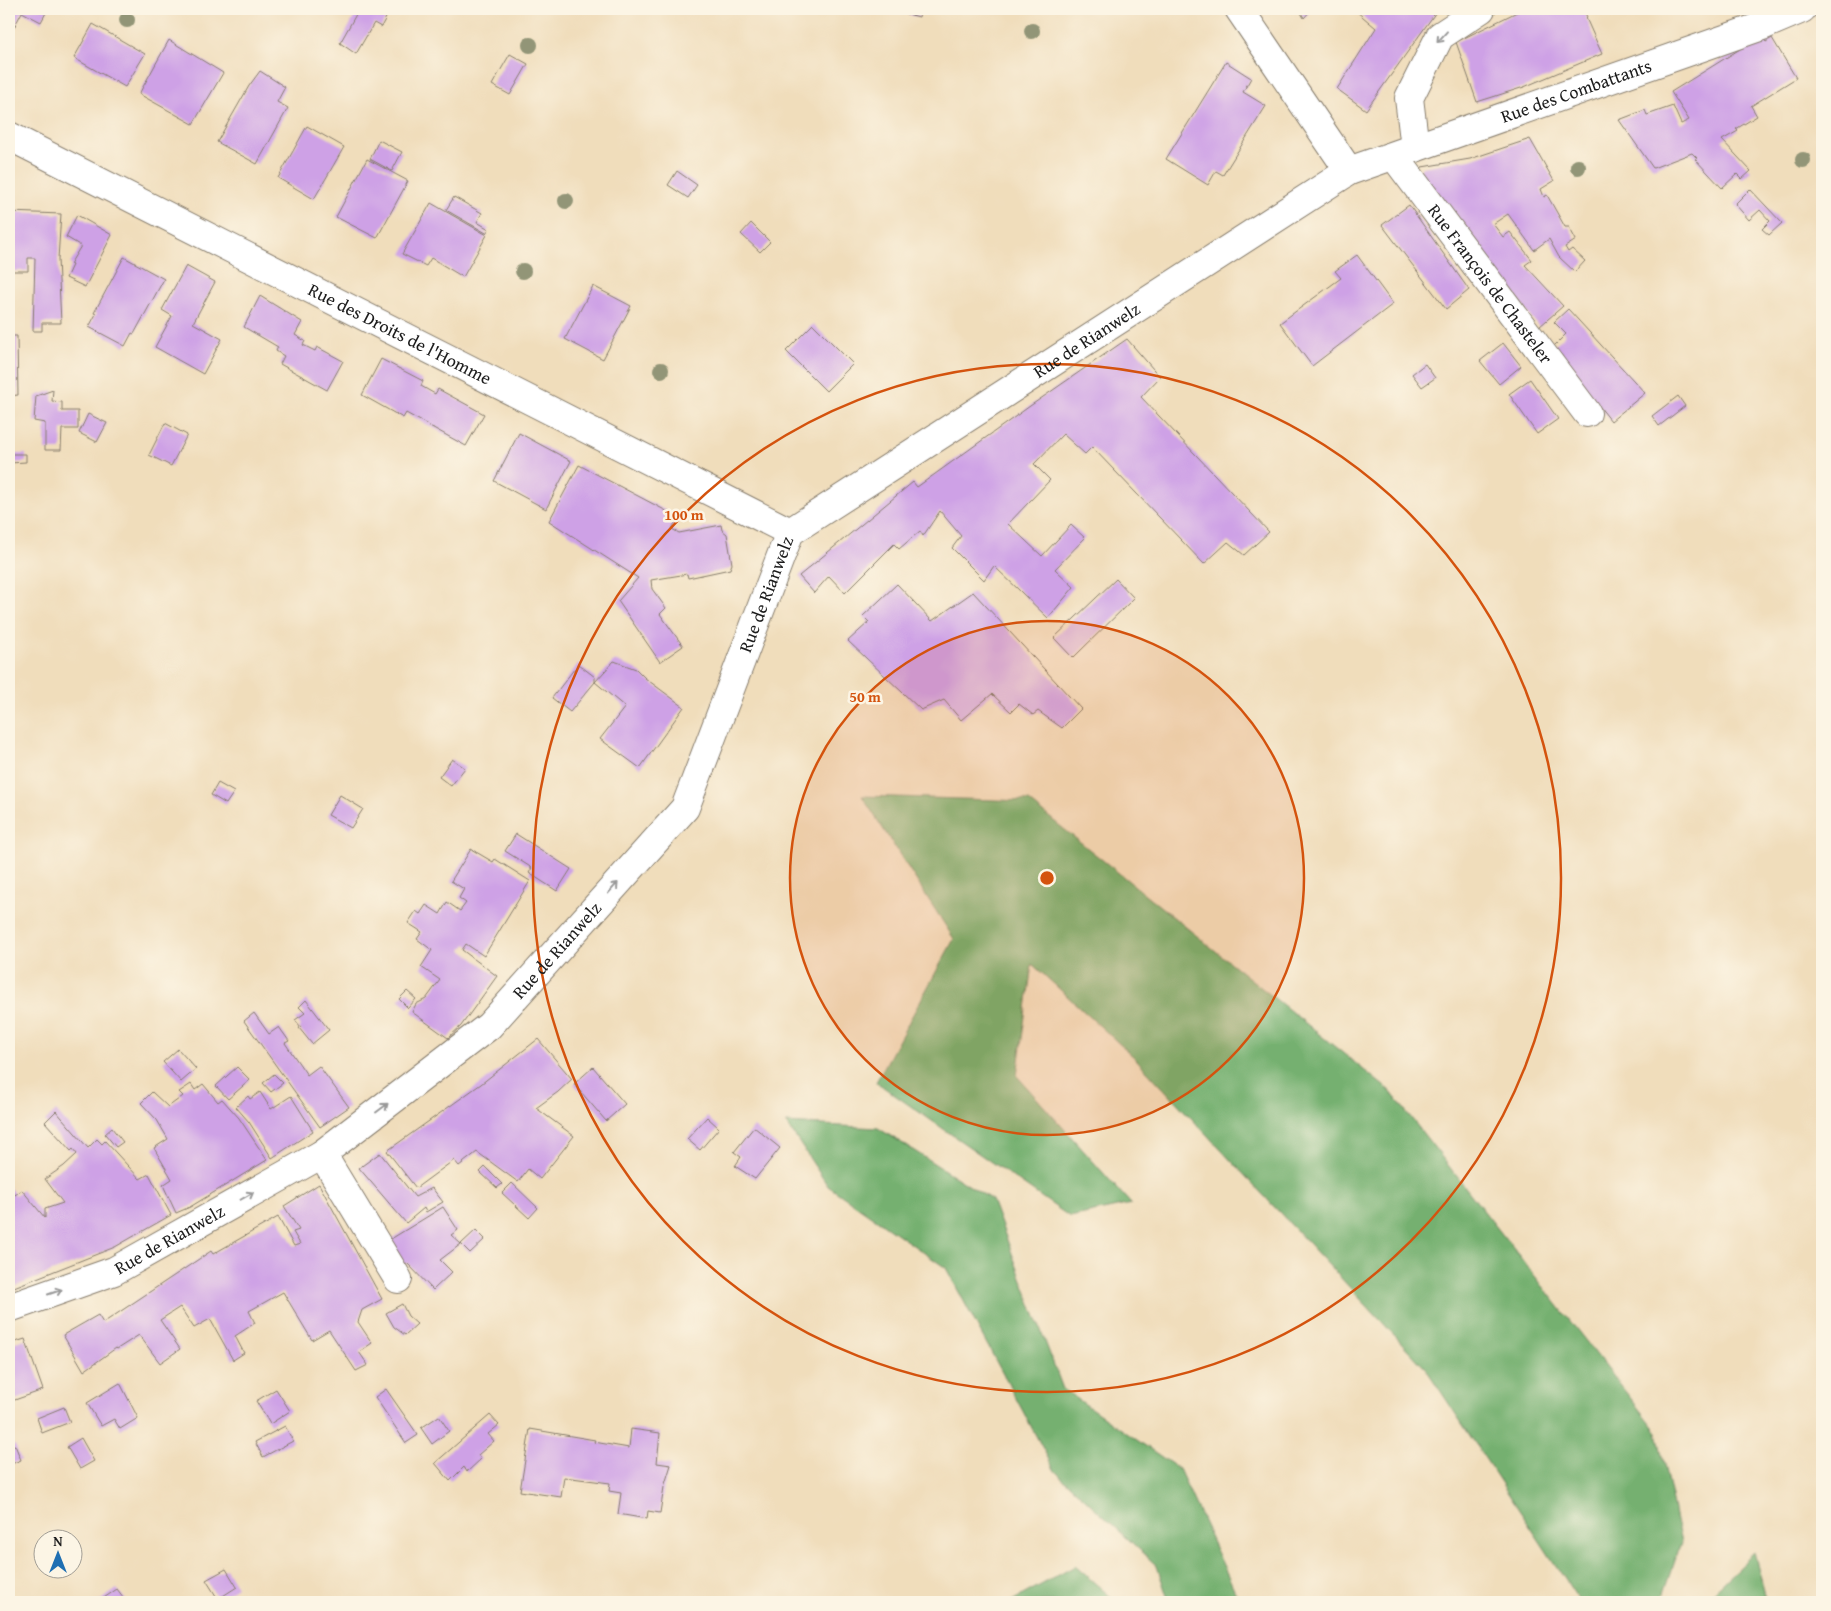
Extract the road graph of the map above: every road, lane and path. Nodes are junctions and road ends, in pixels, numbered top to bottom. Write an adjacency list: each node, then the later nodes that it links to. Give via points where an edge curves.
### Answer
1 (1239, 9): 6 (street)
2 (1481, 9): 5 (street, one-way to 5, via 1440,36 1409,98)
3 (1802, 9): 5 (street, Rue des Combattants)
4 (9, 136): 8 (street, Rue des Droits de l'Homme)
5 (1404, 152): 6 (street, Rue des Combattants); 7 (street, Rue François de Chasteler)
6 (1349, 171): 8 (street, Rue de Rianwelz)
7 (1587, 413)
8 (790, 532): 9 (street, Rue de Rianwelz, one-way to 8, via 489,1026 685,808)
9 (322, 1154): 10 (street); 11 (street, Rue de Rianwelz, one-way to 9, via 114,1271)
10 (398, 1279)
11 (9, 1308)

